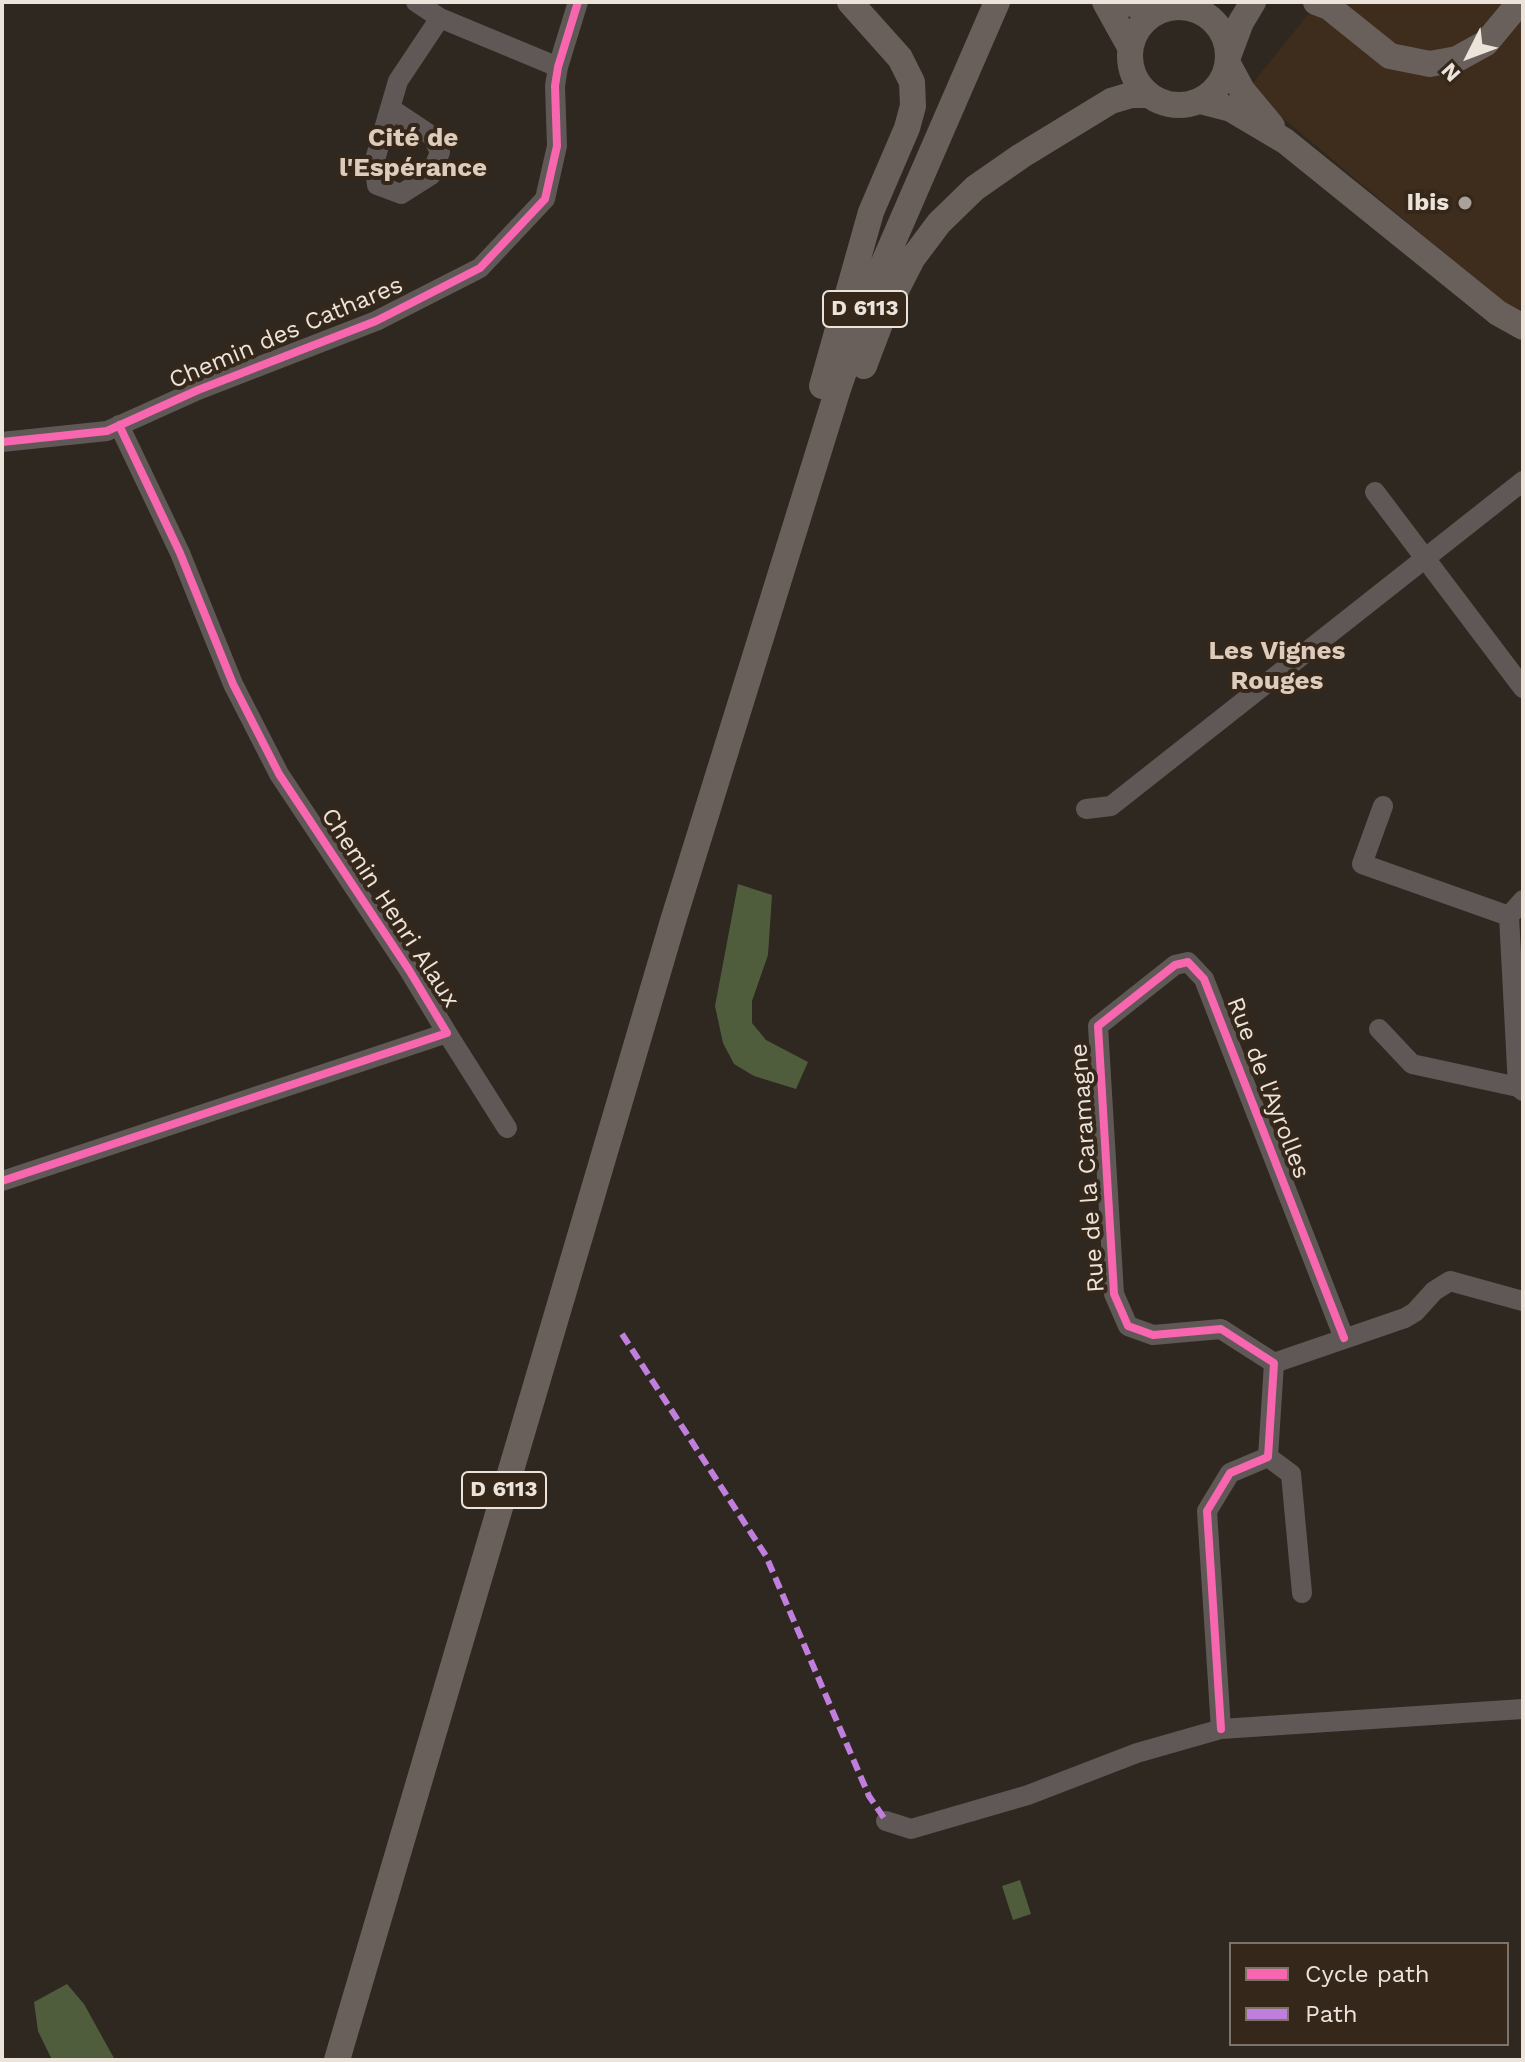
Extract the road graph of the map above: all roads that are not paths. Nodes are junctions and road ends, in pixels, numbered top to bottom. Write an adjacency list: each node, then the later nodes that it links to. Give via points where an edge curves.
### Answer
1 (416, 2): 12 (street)
2 (578, 2): 15 (street, Chemin des Cathares)
3 (850, 2): 21 (main road, via 900,58 912,82 913,106 871,212)
4 (994, 2): 21 (main road, D 6113, via 947,73 906,164); 27 (main road, D 6113, via 872,290)
5 (1105, 2): 13 (main road)
6 (1125, 2): 11 (main road)
7 (1253, 2): 14 (main road)
8 (1316, 2): 9 (main road, via 1390,56 1430,64 1457,59 1486,43)
9 (1520, 2)
10 (1207, 6): 11 (main road); 14 (main road)
11 (1157, 11): 13 (main road, via 1135,32)
12 (440, 18): 15 (street); 18 (street, via 398,81)
13 (1130, 47): 16 (main road, via 1132,74)
14 (1228, 59): 17 (main road, via 1218,86); 19 (main road, via 1242,90)
15 (558, 67): 22 (street, Chemin des Cathares, via 557,146 545,199 480,268 376,321)
16 (1149, 95): 17 (main road, via 1173,105); 27 (main road, via 1111,101 1021,156 975,188 912,259 883,316)
17 (1200, 101): 19 (main road, via 1231,109)
18 (390, 108)
19 (1285, 141): 20 (main road, via 1498,313)
20 (1523, 327)
21 (822, 387): 32 (main road, D 6113, via 756,605)
22 (119, 425): 23 (street, Chemin des Cathares, via 107,431); 35 (street, Chemin Henri Alaux, via 180,553 233,684 279,774)
23 (2, 442)
24 (1523, 481): 26 (street)
25 (1375, 492): 26 (street)
26 (1425, 559): 28 (street); 30 (street, via 1111,806)
27 (766, 628): 32 (main road, D 6113)
28 (1523, 688)
29 (1383, 806): 31 (street, via 1362,864)
30 (1086, 809)
31 (1516, 908): 36 (street)
32 (673, 921): 47 (main road, D 6113)
33 (1098, 1026): 40 (street, Rue de l'Ayrolles, via 1175,965 1188,962 1204,979); 41 (street, Rue de la Caramagne, via 1114,1294 1128,1326 1153,1335 1221,1329)
34 (1379, 1029): 36 (street, via 1412,1064)
35 (447, 1033): 37 (street); 38 (street, Chemin Henri Alaux)
36 (1520, 1089)
37 (507, 1128)
38 (2, 1181)
39 (1523, 1301): 40 (street, via 1450,1281 1415,1312)
40 (1344, 1338): 41 (street)
41 (1274, 1363): 42 (street)
42 (1268, 1457): 43 (street, via 1291,1474); 45 (street, via 1230,1473 1207,1511)
43 (1302, 1593)
44 (1523, 1709): 45 (street)
45 (1221, 1729): 46 (street, via 911,1829)
46 (886, 1821)
47 (337, 2060)

